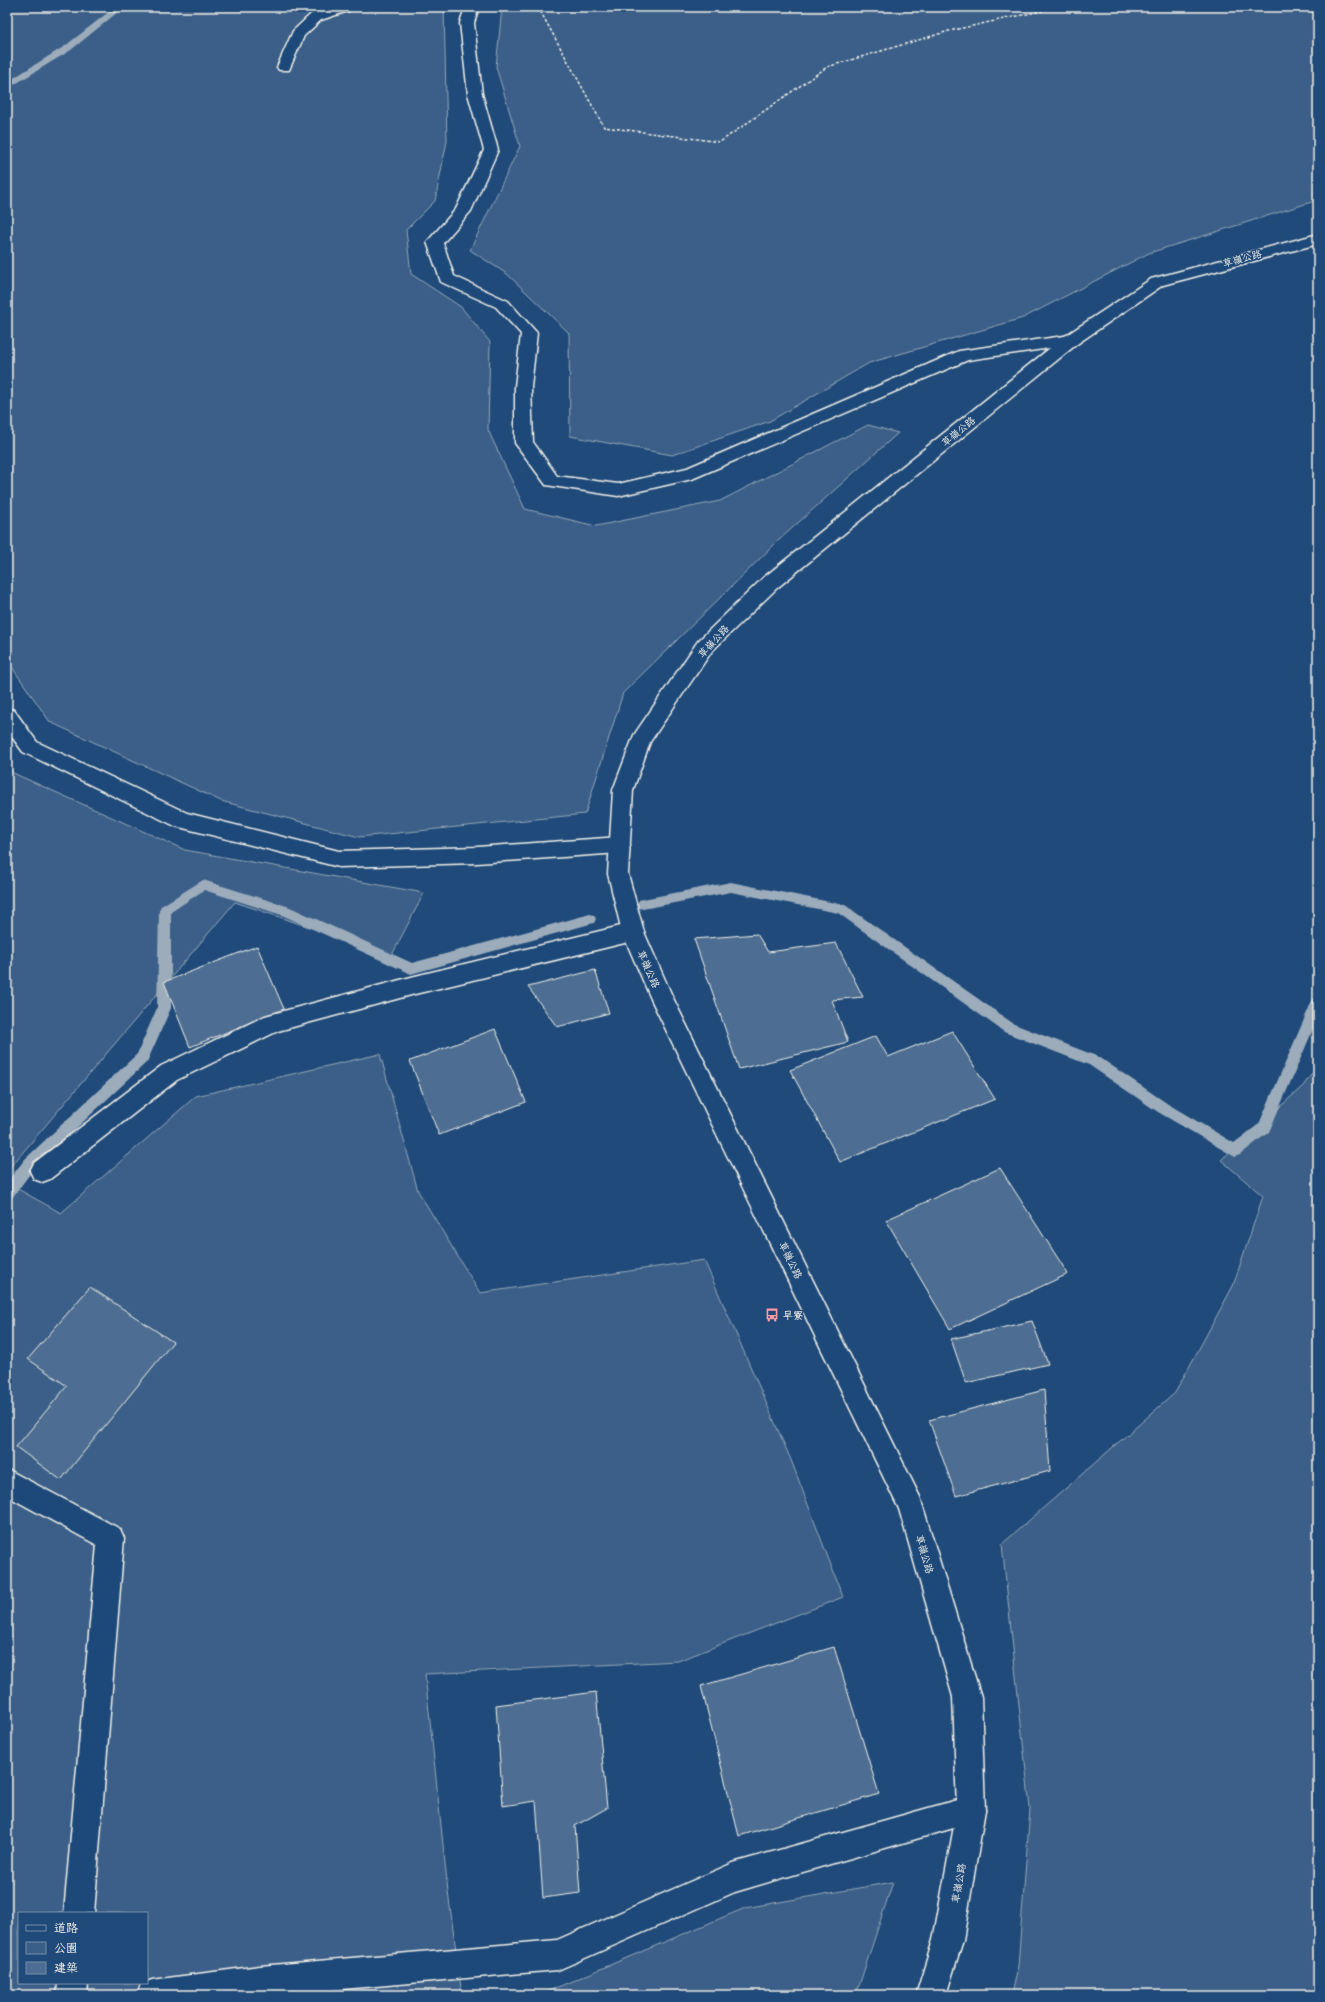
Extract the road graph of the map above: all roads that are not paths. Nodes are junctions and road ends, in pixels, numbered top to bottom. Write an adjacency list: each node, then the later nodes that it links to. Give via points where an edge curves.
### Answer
1 (346, 7): 3 (street, via 316,17 298,34)
2 (472, 7): 5 (street, via 467,24 475,94 491,150 463,211 436,242 447,279 502,304 529,333 523,387 524,443 552,481 618,490 692,473 965,355)
3 (284, 66)
4 (1318, 239): 5 (street, 草嶺公路, via 1157,282)
5 (1071, 340): 7 (street, 草嶺公路, via 770,583 705,646 641,740 623,790)
6 (7, 715): 7 (street, via 30,747 182,820 339,859 477,855)
7 (620, 845): 8 (street, 草嶺公路, via 618,874)
8 (633, 932): 9 (street, via 272,1023 169,1073); 11 (street, 草嶺公路, via 662,999 912,1506 967,1697)
9 (42, 1171)
10 (7, 1482): 12 (street, via 111,1538)
11 (971, 1810): 15 (street, via 733,1878 558,1955 260,1981); 16 (street, 草嶺公路, via 948,1940)
12 (79, 1912)
13 (73, 1984): 14 (street)
14 (72, 1995)
15 (152, 1995)
16 (931, 1995)

